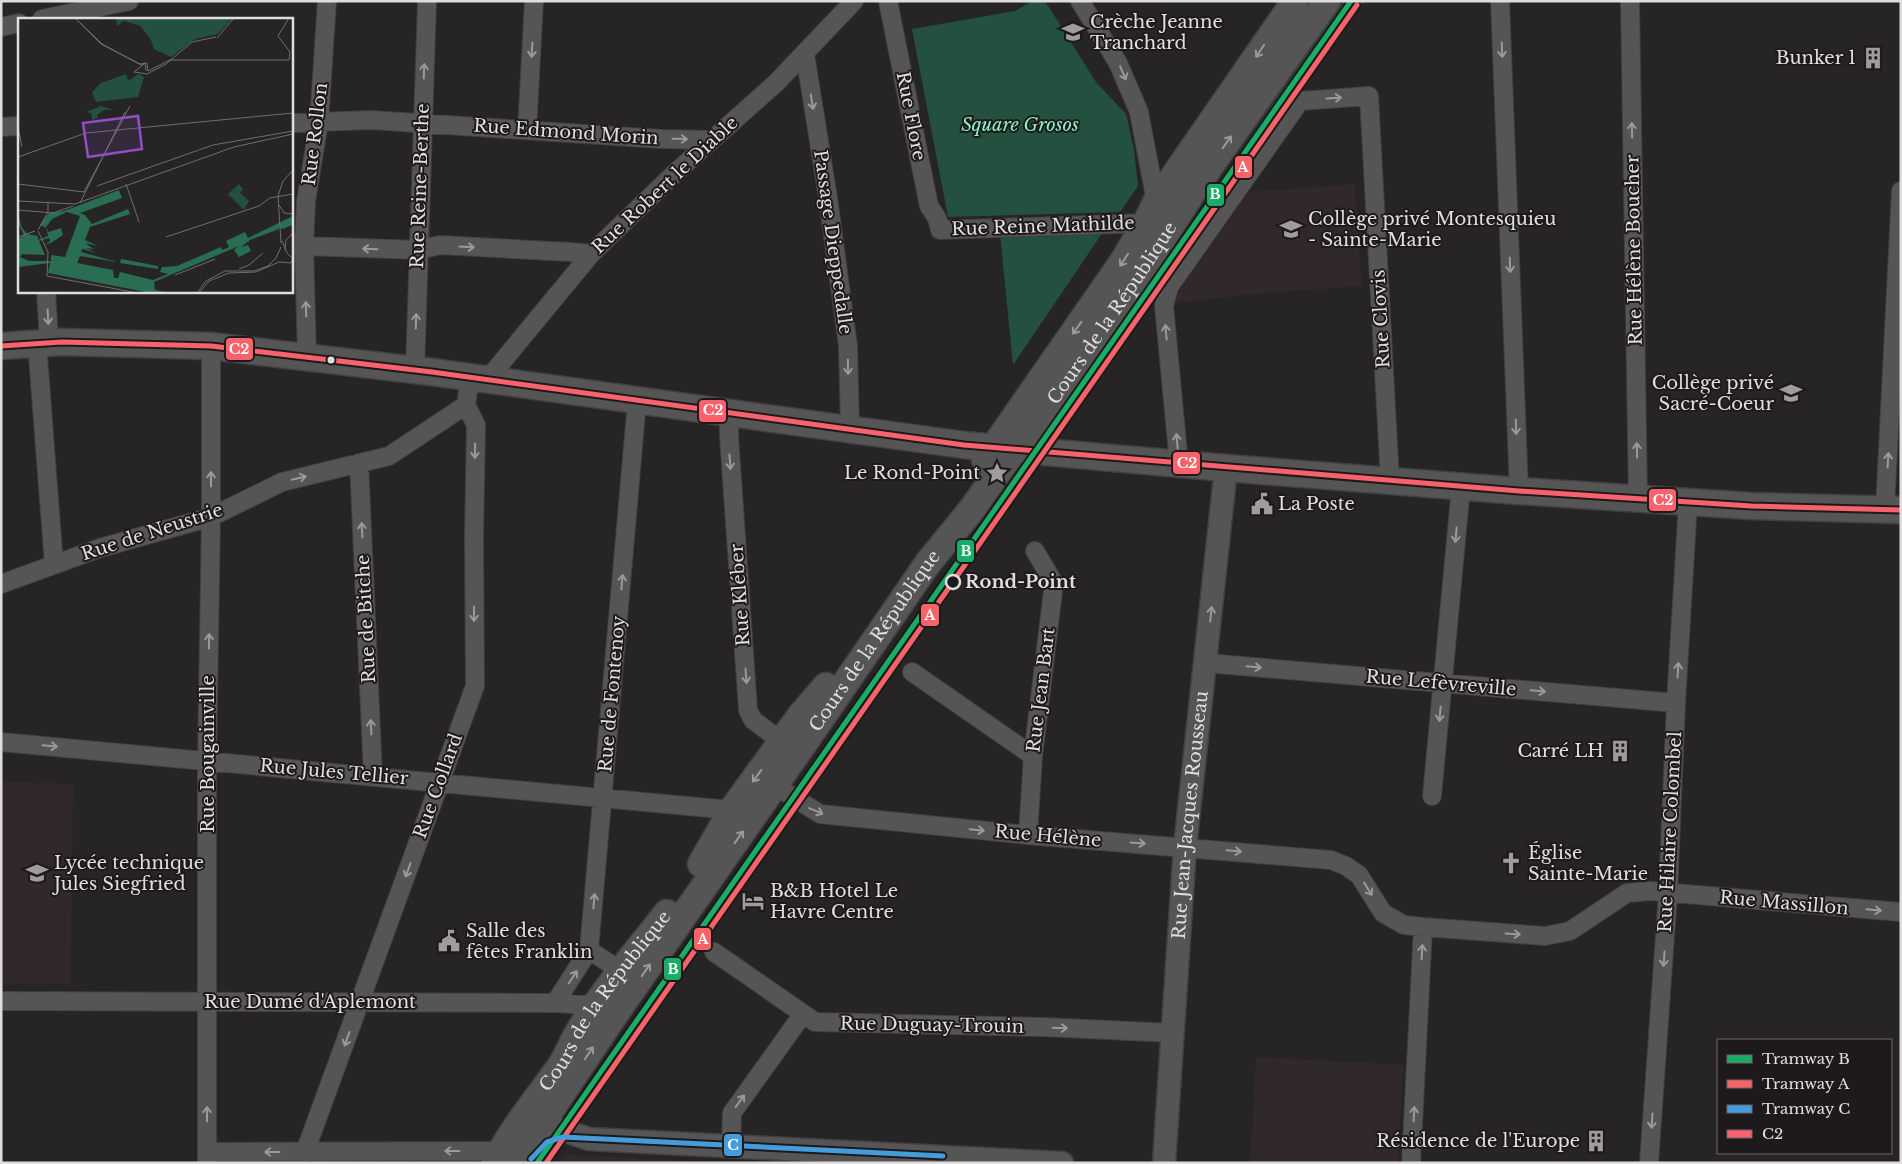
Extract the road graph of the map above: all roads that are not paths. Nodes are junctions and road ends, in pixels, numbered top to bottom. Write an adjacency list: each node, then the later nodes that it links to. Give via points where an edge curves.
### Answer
1 (129, 1): 12 (street)
2 (327, 1): 16 (street, Rue Rollon)
3 (427, 1): 18 (street, Rue Reine-Berthe, one-way to 3)
4 (534, 1): 21 (street, one-way to 21)
5 (854, 1): 15 (street, Rue Robert le Diable)
6 (888, 1): 25 (street, Rue Flore, via 929,206)
7 (1080, 1): 24 (street, one-way to 24, via 1118,63 1139,112)
8 (1295, 1): 24 (main road, Cours de la République, one-way to 24)
9 (1327, 1): 41 (main road, Cours de la République, one-way to 9, via 1041,418 1199,182)
10 (1500, 1): 47 (street, one-way to 47)
11 (1630, 1): 48 (street, Rue Hélène Boucher, one-way to 11)
12 (47, 18)
13 (18, 23): 14 (street)
14 (1, 27)
15 (805, 54): 22 (street, Rue Robert le Diable); 40 (street, Passage Dieppedalle, one-way to 40, via 848,346)
16 (319, 122): 17 (street, Rue Edmond Morin); 18 (street, Rue Edmond Morin, via 371,120); 26 (street, Rue Rollon, via 306,201)
17 (292, 123)
18 (422, 123): 21 (street, Rue Edmond Morin); 27 (street, Rue Reine-Berthe)
19 (18, 126): 20 (street)
20 (1, 127)
21 (528, 130): 22 (street, Rue Edmond Morin, one-way to 22)
22 (711, 140): 28 (street, Rue Robert le Diable)
23 (1901, 191): 30 (street)
24 (1152, 213): 25 (street, Rue Reine Mathilde); 41 (main road, Cours de la République, one-way to 41)
25 (940, 230)
26 (304, 246): 27 (street, one-way to 26); 34 (street, Rue Rollon, one-way to 26)
27 (419, 250): 28 (street, one-way to 28, via 440,245); 35 (street, Rue Reine-Berthe, one-way to 27)
28 (591, 254): 36 (street, Rue Robert le Diable)
29 (46, 292): 31 (street, one-way to 31)
30 (1898, 312): 50 (street, one-way to 30)
31 (43, 343): 32 (main road); 33 (main road); 53 (street)
32 (1, 346)
33 (211, 346): 34 (main road); 51 (street, Rue Bougainville, one-way to 33)
34 (307, 357): 35 (main road)
35 (415, 370): 36 (main road)
36 (479, 379): 37 (main road); 38 (street)
37 (637, 400): 39 (main road); 67 (street, Rue de Fontenoy, one-way to 37)
38 (466, 405): 42 (street, Rue de Neustrie, via 389,456); 64 (street, Rue Collard, one-way to 64, via 476,425 474,686)
39 (729, 413): 40 (main road); 60 (street, Rue Kléber, one-way to 60, via 748,710 752,720)
40 (850, 430): 41 (main road)
41 (1004, 449): 43 (main road); 60 (main road, Cours de la République, via 972,509)
42 (359, 463): 51 (street, Rue de Neustrie, one-way to 42, via 282,482); 63 (street, Rue de Bitche, one-way to 42)
43 (1179, 464): 44 (main road); 45 (street, Rue Clovis, one-way to 45, via 1164,306 1169,287 1300,100 1369,96)
44 (1226, 468): 45 (main road); 55 (street, Rue Jean-Jacques Rousseau, one-way to 44)
45 (1390, 481): 46 (main road)
46 (1461, 487): 47 (main road); 57 (street, one-way to 57)
47 (1518, 491): 48 (main road)
48 (1638, 499): 49 (main road)
49 (1688, 502): 50 (main road); 58 (street, Rue Hilaire Colombel, one-way to 49)
50 (1893, 509)
51 (211, 516): 53 (street, Rue de Neustrie, via 100,548); 62 (street, Rue Bougainville, one-way to 51)
52 (1035, 551): 61 (street, Rue Jean Bart, via 1054,582)
53 (54, 565): 54 (street, Rue de Neustrie)
54 (1, 584)
55 (1206, 662): 57 (street, Rue Lefèvreville, one-way to 57); 70 (street, Rue Jean-Jacques Rousseau)
56 (912, 672): 61 (street)
57 (1443, 683): 58 (street, Rue Lefèvreville, one-way to 58); 66 (street, one-way to 66)
58 (1676, 703): 72 (street, Rue Hilaire Colombel)
59 (1, 742): 62 (street, Rue Jules Tellier, one-way to 62)
60 (790, 747): 65 (main road, Cours de la République); 68 (main road, Cours de la République, one-way to 68)
61 (1033, 756): 69 (street, Rue Jean Bart)
62 (207, 760): 63 (street, Rue Jules Tellier); 79 (street, Rue Bougainville)
63 (373, 776): 64 (street, Rue Jules Tellier)
64 (440, 782): 67 (street, Rue Jules Tellier); 80 (street, Rue Collard, one-way to 80)
65 (774, 785): 68 (main road, Cours de la République); 69 (street, Rue Hélène, one-way to 69, via 820,814)
66 (1432, 796)
67 (603, 798): 68 (street, Rue Jules Tellier); 75 (street, Rue de Fontenoy, one-way to 67)
68 (744, 811): 77 (main road, Cours de la République); 82 (main road, Cours de la République, one-way to 68)
69 (1028, 835): 70 (street, Rue Hélène, one-way to 70)
70 (1185, 847): 71 (street, Rue Hélène, one-way to 71); 84 (street, Rue Jean-Jacques Rousseau)
71 (1331, 860): 74 (street, Rue Massillon, one-way to 74, via 1359,875 1383,913 1404,925)
72 (1668, 893): 73 (street, Rue Massillon, one-way to 73); 74 (street, Rue Massillon, one-way to 72, via 1545,936 1570,931 1627,893); 93 (street, Rue Hilaire Colombel, one-way to 93)
73 (1901, 912)
74 (1423, 927): 92 (street, one-way to 74)
75 (589, 950): 77 (street); 81 (street, one-way to 75)
76 (714, 952): 83 (street, Rue Duguay-Trouin)
77 (621, 970): 82 (main road, Cours de la République)
78 (1, 1001): 79 (street, Rue Dumé d'Aplemont)
79 (208, 1002): 80 (street, Rue Dumé d'Aplemont); 88 (street, Rue Bougainville, one-way to 79)
80 (360, 1003): 81 (street, Rue Dumé d'Aplemont); 87 (street, Rue Collard, one-way to 87)
81 (555, 1003): 82 (street, Rue Dumé d'Aplemont)
82 (607, 1007): 85 (main road, Cours de la République)
83 (803, 1014): 84 (street, Rue Duguay-Trouin, one-way to 84, via 816,1022); 86 (street, one-way to 83, via 732,1113)
84 (1172, 1032): 91 (street, Rue Jean-Jacques Rousseau)
85 (534, 1118): 86 (street, via 589,1139); 89 (main road, Cours de la République)
86 (731, 1147): 90 (street)
87 (305, 1152): 88 (street, one-way to 88); 89 (street, one-way to 87)
88 (207, 1158)
89 (504, 1159)
90 (1062, 1163)
91 (1164, 1163)
92 (1411, 1163)
93 (1649, 1163)

